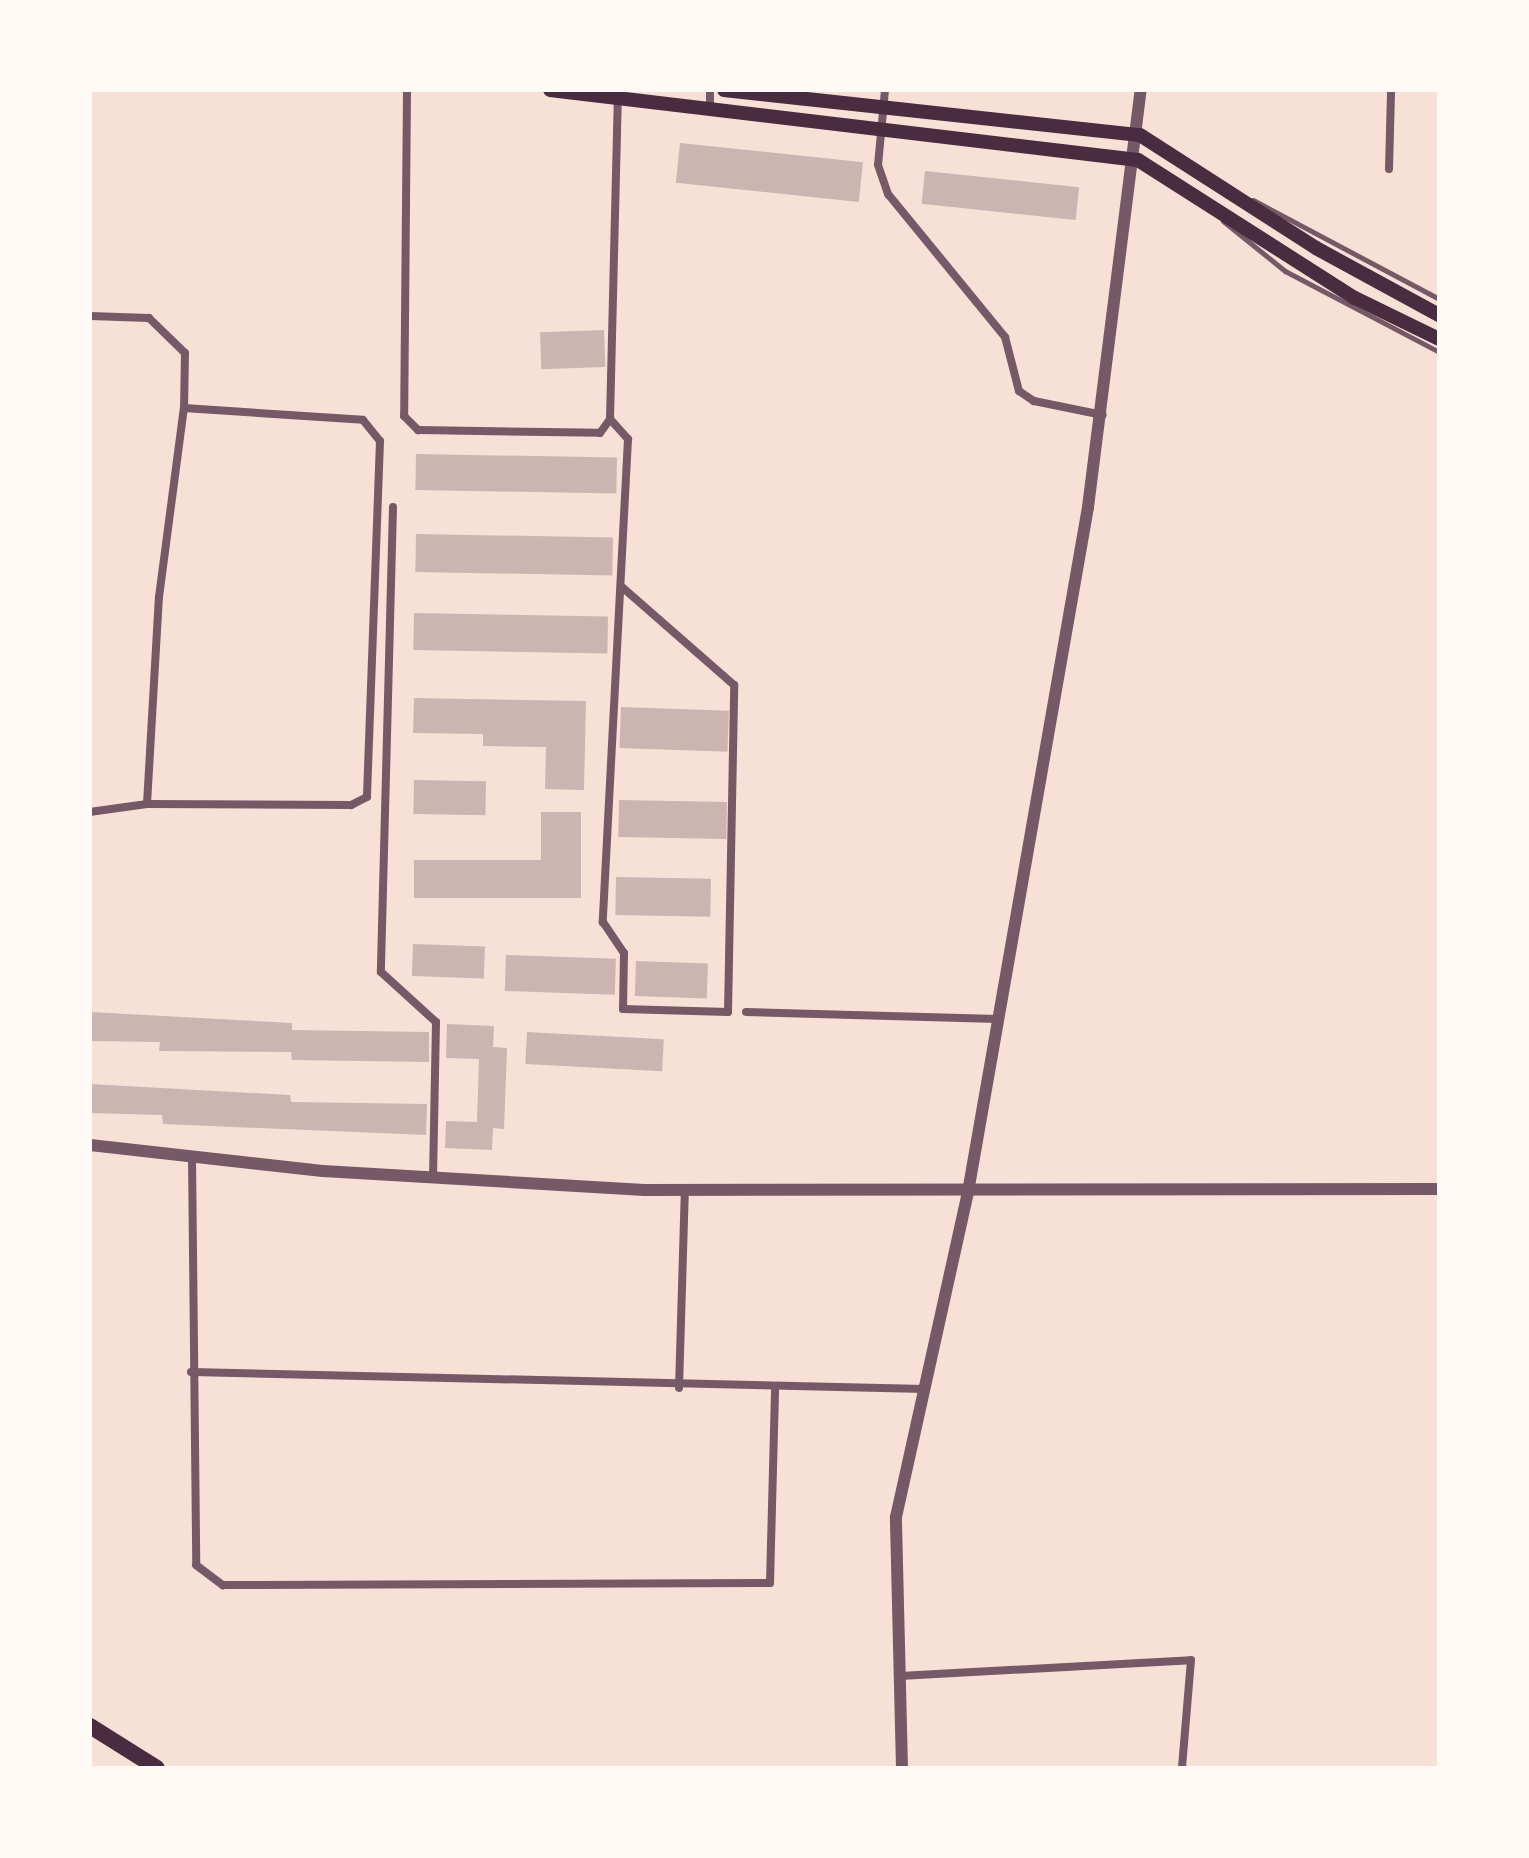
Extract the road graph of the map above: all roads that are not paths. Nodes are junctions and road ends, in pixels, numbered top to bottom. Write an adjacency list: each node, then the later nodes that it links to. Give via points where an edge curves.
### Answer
1 (407, 90): 24 (street, via 404,416 418,430 600,433)
2 (550, 90): 8 (main road)
3 (710, 90): 9 (street)
4 (724, 90): 10 (main road)
5 (885, 90): 10 (street)
6 (1141, 90): 12 (street)
7 (1391, 90): 14 (street)
8 (618, 98): 9 (main road); 24 (street)
9 (710, 108): 11 (main road)
10 (883, 108): 11 (street); 12 (main road)
11 (881, 130): 13 (main road); 23 (street, via 878,165 888,194 1005,337 1019,391 1034,401)
12 (1140, 135): 13 (street); 15 (main road)
13 (1138, 160): 16 (main road); 23 (street)
14 (1389, 169)
15 (1228, 191): 17 (lane); 18 (main road)
16 (1212, 209): 20 (main road, via 1355,298); 21 (lane, via 1285,271)
17 (1439, 299)
18 (1439, 315)
19 (90, 316): 22 (street, via 149,318 167,335 185,353)
20 (1439, 339)
21 (1439, 352)
22 (184, 408): 27 (street, via 159,597); 27 (street, via 363,420 380,441 367,797 351,805)
23 (1103, 415): 30 (street)
24 (610, 419): 26 (street, via 628,439)
25 (393, 507): 33 (street, via 381,972 436,1022)
26 (621, 586): 26 (street, via 608,734 603,922 624,953 623,1009 728,1012 734,685)
27 (147, 804): 28 (street)
28 (90, 812)
29 (746, 1012): 30 (street)
30 (998, 1019): 36 (street)
31 (90, 1145): 32 (street)
32 (192, 1156): 33 (street); 37 (street)
33 (433, 1178): 35 (street)
34 (1439, 1189): 36 (street)
35 (685, 1190): 36 (street); 38 (street)
36 (968, 1192): 39 (street)
37 (191, 1372): 38 (street); 40 (street, via 196,1565 223,1585 770,1583)
38 (679, 1388): 40 (street)
39 (925, 1389): 40 (street); 41 (street, via 896,1517)
40 (775, 1390)
41 (900, 1676): 44 (street); 45 (street, via 1191,1660)
42 (90, 1726): 43 (main road)
43 (157, 1768)
44 (902, 1768)
45 (1182, 1768)

